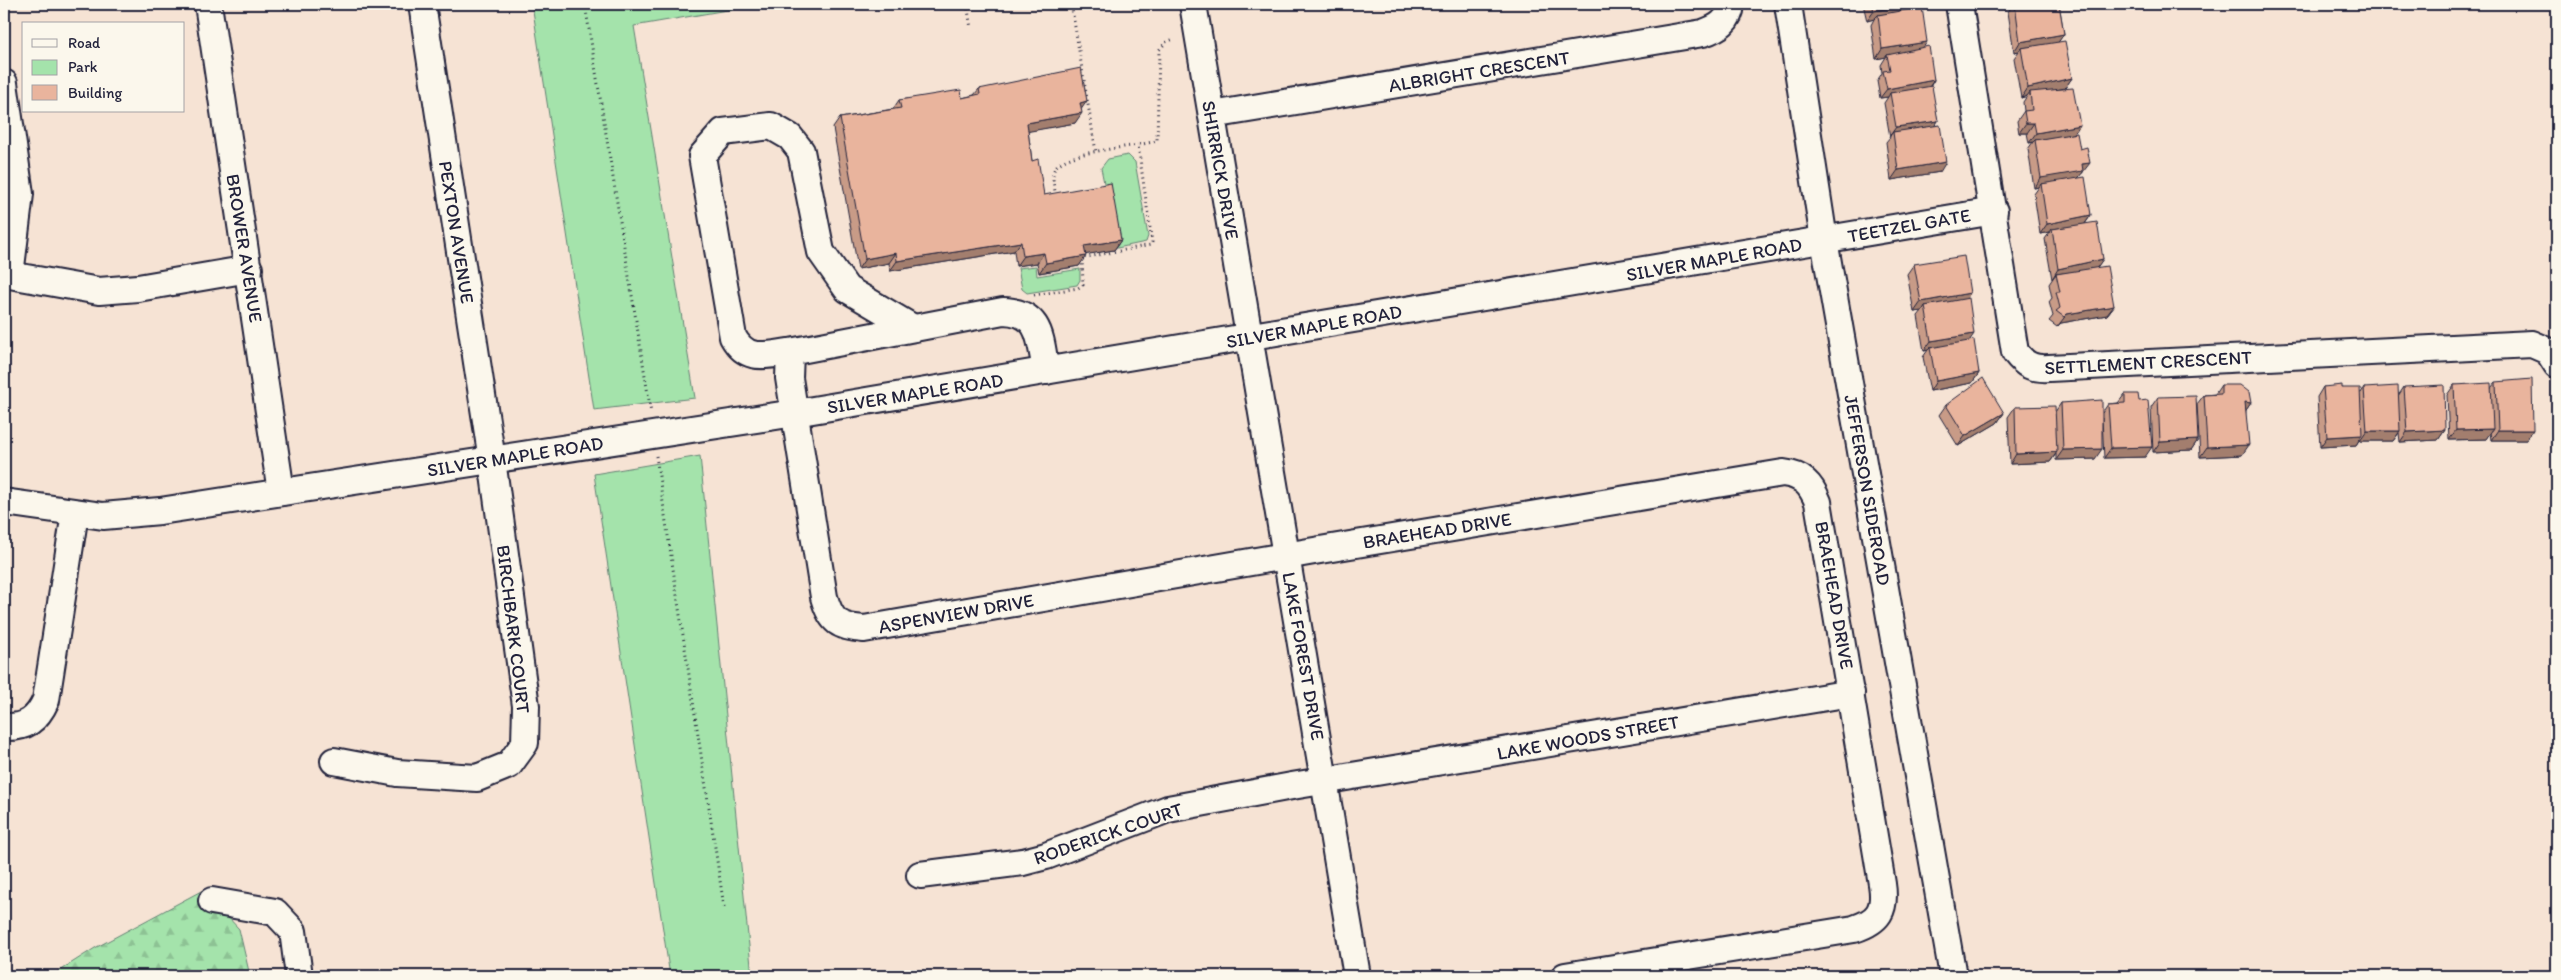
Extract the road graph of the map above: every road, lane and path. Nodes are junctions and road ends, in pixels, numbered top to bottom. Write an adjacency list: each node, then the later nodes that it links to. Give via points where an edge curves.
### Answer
1 (208, 4): 18 (street, BROWER AVENUE)
2 (422, 4): 27 (street, PEXTON AVENUE)
3 (967, 4): 9 (path)
4 (1078, 4): 14 (path, via 1072,9)
5 (1193, 4): 12 (street, SHIRRICK DRIVE)
6 (1731, 4): 12 (street, ALBRIGHT CRESCENT, via 1727,19 1718,28 1703,33)
7 (1788, 4): 17 (street, JEFFERSON SIDEROAD)
8 (1959, 4): 16 (street, SETTLEMENT CRESCENT)
9 (971, 28)
10 (1174, 39): 13 (path, via 1159,50 1157,141)
11 (4, 83): 19 (street, via 20,194)
12 (1212, 115): 22 (street, SHIRRICK DRIVE)
13 (1138, 145): 14 (path); 20 (path, via 1151,245 1082,258 1083,284 1078,288)
14 (1096, 152): 15 (path, via 1065,160 1055,168 1056,198)
15 (1064, 196)
16 (1994, 211): 17 (street, TEETZEL GATE); 24 (street, SETTLEMENT CRESCENT, via 2015,352 2024,364 2036,369 2512,344 2532,344)
17 (1824, 240): 22 (street, SILVER MAPLE ROAD); 41 (street, JEFFERSON SIDEROAD)
18 (249, 269): 19 (street, via 138,288 99,291); 28 (street, BROWER AVENUE)
19 (7, 275)
20 (1028, 296)
21 (913, 328): 23 (street); 23 (street, via 848,289 821,252 801,151 790,137 771,126 723,132 702,156 733,337 740,349 755,356); 25 (street, via 1016,312 1034,323)
22 (1250, 337): 25 (street, SILVER MAPLE ROAD); 31 (street, LAKE FOREST DRIVE)
23 (790, 352): 26 (street, ASPENVIEW DRIVE, via 789,378)
24 (2553, 358)
25 (1046, 371): 26 (street, SILVER MAPLE ROAD)
26 (795, 413): 27 (street, SILVER MAPLE ROAD); 31 (street, ASPENVIEW DRIVE, via 824,597 828,612 837,623 849,628 864,629)
27 (492, 460): 28 (street, SILVER MAPLE ROAD); 34 (street, BIRCHBARK COURT, via 526,706 525,743 509,765 477,778 397,773)
28 (281, 492): 30 (street, SILVER MAPLE ROAD, via 122,516)
29 (4, 502): 30 (street, SILVER MAPLE ROAD)
30 (75, 513): 33 (street, via 46,700 33,721 20,727)
31 (1288, 556): 32 (street, BRAEHEAD DRIVE, via 1783,473 1794,474 1813,488 1818,502); 35 (street, LAKE FOREST DRIVE)
32 (1851, 692): 35 (street, LAKE WOODS STREET); 40 (street, BRAEHEAD DRIVE, via 1884,900 1879,914 1868,925)
33 (4, 727)
34 (334, 761)
35 (1326, 781): 36 (street, RODERICK COURT, via 1168,809 1023,862); 39 (street, LAKE FOREST DRIVE)
36 (920, 876)
37 (212, 901): 38 (street, via 275,912 292,931)
38 (299, 976)
39 (1358, 976)
40 (1565, 976)
41 (1953, 976)

